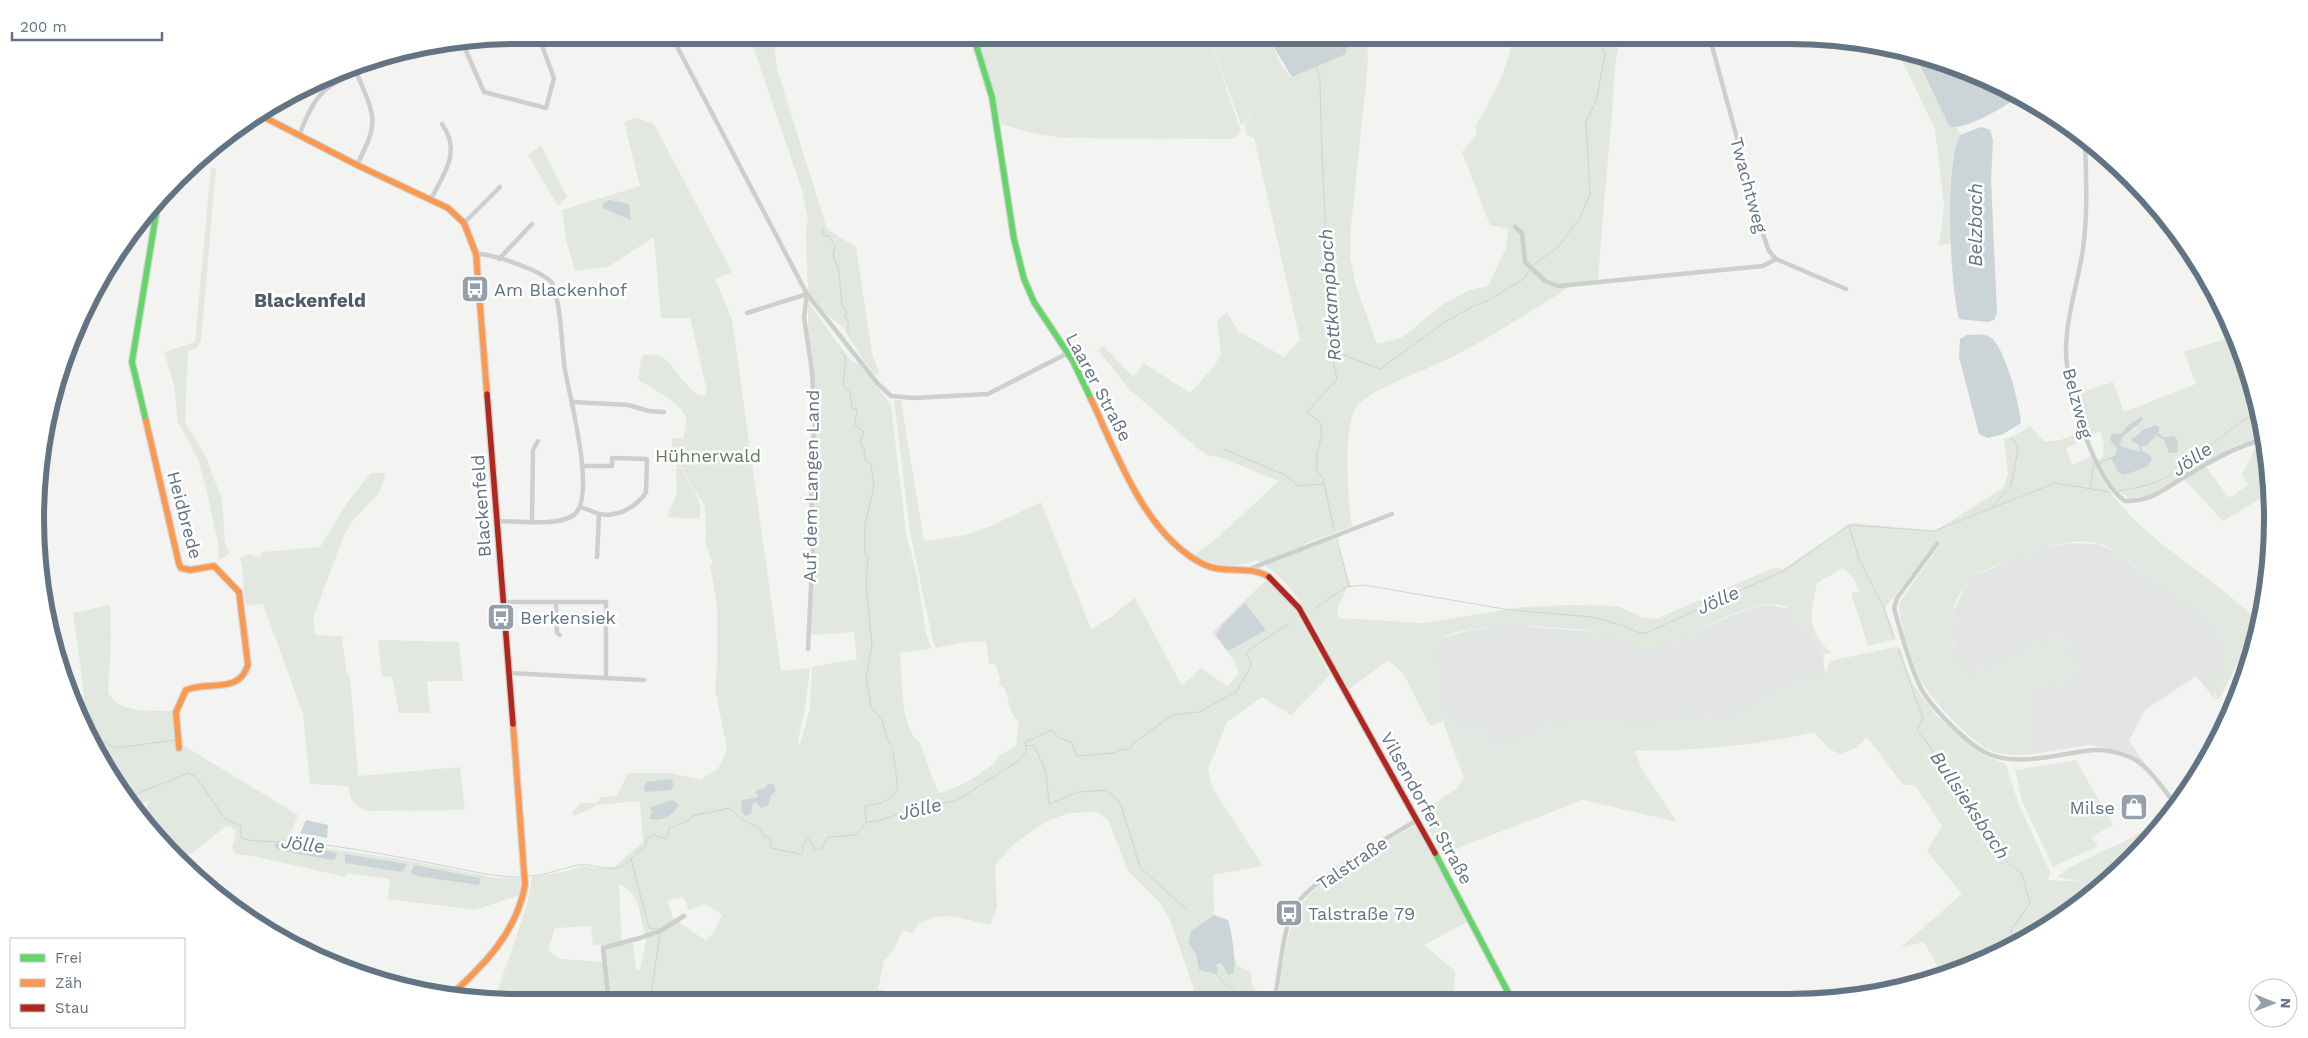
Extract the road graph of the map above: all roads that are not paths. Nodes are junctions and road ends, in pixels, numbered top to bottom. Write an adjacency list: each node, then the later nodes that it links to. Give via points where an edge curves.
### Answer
1 (541, 44): 5 (street, via 554,78 546,108 484,92)
2 (676, 44): 23 (street)
3 (976, 44): 25 (street, Laarer Straße, via 992,98 1019,264 1034,302)
4 (1711, 44): 21 (street, Twachtweg, via 1764,238)
5 (464, 47)
6 (375, 66): 7 (street)
7 (357, 74): 10 (street, via 332,85 321,94); 12 (street, via 374,120 372,134)
8 (265, 118): 10 (street, Blackenfeld)
9 (442, 124): 14 (street, via 452,145 452,153)
10 (298, 135): 12 (street, Blackenfeld)
11 (2085, 148): 29 (street, Belzweg, via 2084,240 2066,354 2078,410 2105,480 2125,501 2152,498 2232,451)
12 (357, 165): 14 (street, Blackenfeld)
13 (500, 186): 16 (street)
14 (431, 199): 16 (street, Blackenfeld, via 448,208)
15 (156, 213): 47 (street, Heidbrede, via 132,365 179,564 181,568 190,570 214,566 238,592 248,665 245,676 238,683 186,690 176,712)
16 (464, 223): 19 (street, Blackenfeld)
17 (532, 224): 20 (street)
18 (1515, 227): 21 (street, via 1522,233 1525,262 1545,281 1558,286 1763,266)
19 (476, 254): 20 (street); 34 (street, Blackenfeld)
20 (499, 258): 26 (street, via 544,277 552,284)
21 (1776, 258): 22 (street)
22 (1846, 289)
23 (807, 294): 24 (street); 25 (street, via 891,396 988,394); 43 (street, Auf dem Langen Land, via 804,316 815,424 810,466 813,545)
24 (747, 313)
25 (1068, 353): 38 (street, Laarer Straße, via 1146,510 1188,554 1204,565)
26 (572, 402): 27 (street, via 628,405); 30 (street)
27 (664, 412)
28 (538, 441): 35 (street, via 533,450)
29 (2258, 442)
30 (583, 466): 31 (street); 32 (street, via 612,466 612,458 647,459 647,487 643,497 622,512)
31 (581, 507): 32 (street); 35 (street, via 568,520)
32 (599, 514): 37 (street)
33 (1392, 514): 38 (street)
34 (497, 521): 35 (street); 39 (street, Blackenfeld)
35 (532, 521)
36 (1937, 544): 48 (street, via 1897,598 1894,608 1919,685 1930,703 1989,754 2017,760 2083,750 2116,752 2132,758)
37 (597, 557)
38 (1252, 568): 41 (street, Laarer Straße, via 1279,584 1299,608)
39 (503, 602): 40 (street); 44 (street, Blackenfeld)
40 (556, 602): 42 (street); 45 (street, via 606,602)
41 (1313, 633): 49 (street, Vilsendorfer Straße)
42 (560, 635)
43 (808, 649)
44 (509, 674): 45 (street); 51 (street, Blackenfeld, via 524,896 494,952)
45 (606, 678): 46 (street)
46 (644, 680)
47 (179, 748)
48 (2172, 800)
49 (1417, 820): 53 (street, Talstraße, via 1302,897 1290,922); 54 (street, Vilsendorfer Straße)
50 (684, 916): 52 (street, via 660,931 603,948)
51 (457, 990)
52 (608, 994)
53 (1275, 994)
54 (1509, 994)

